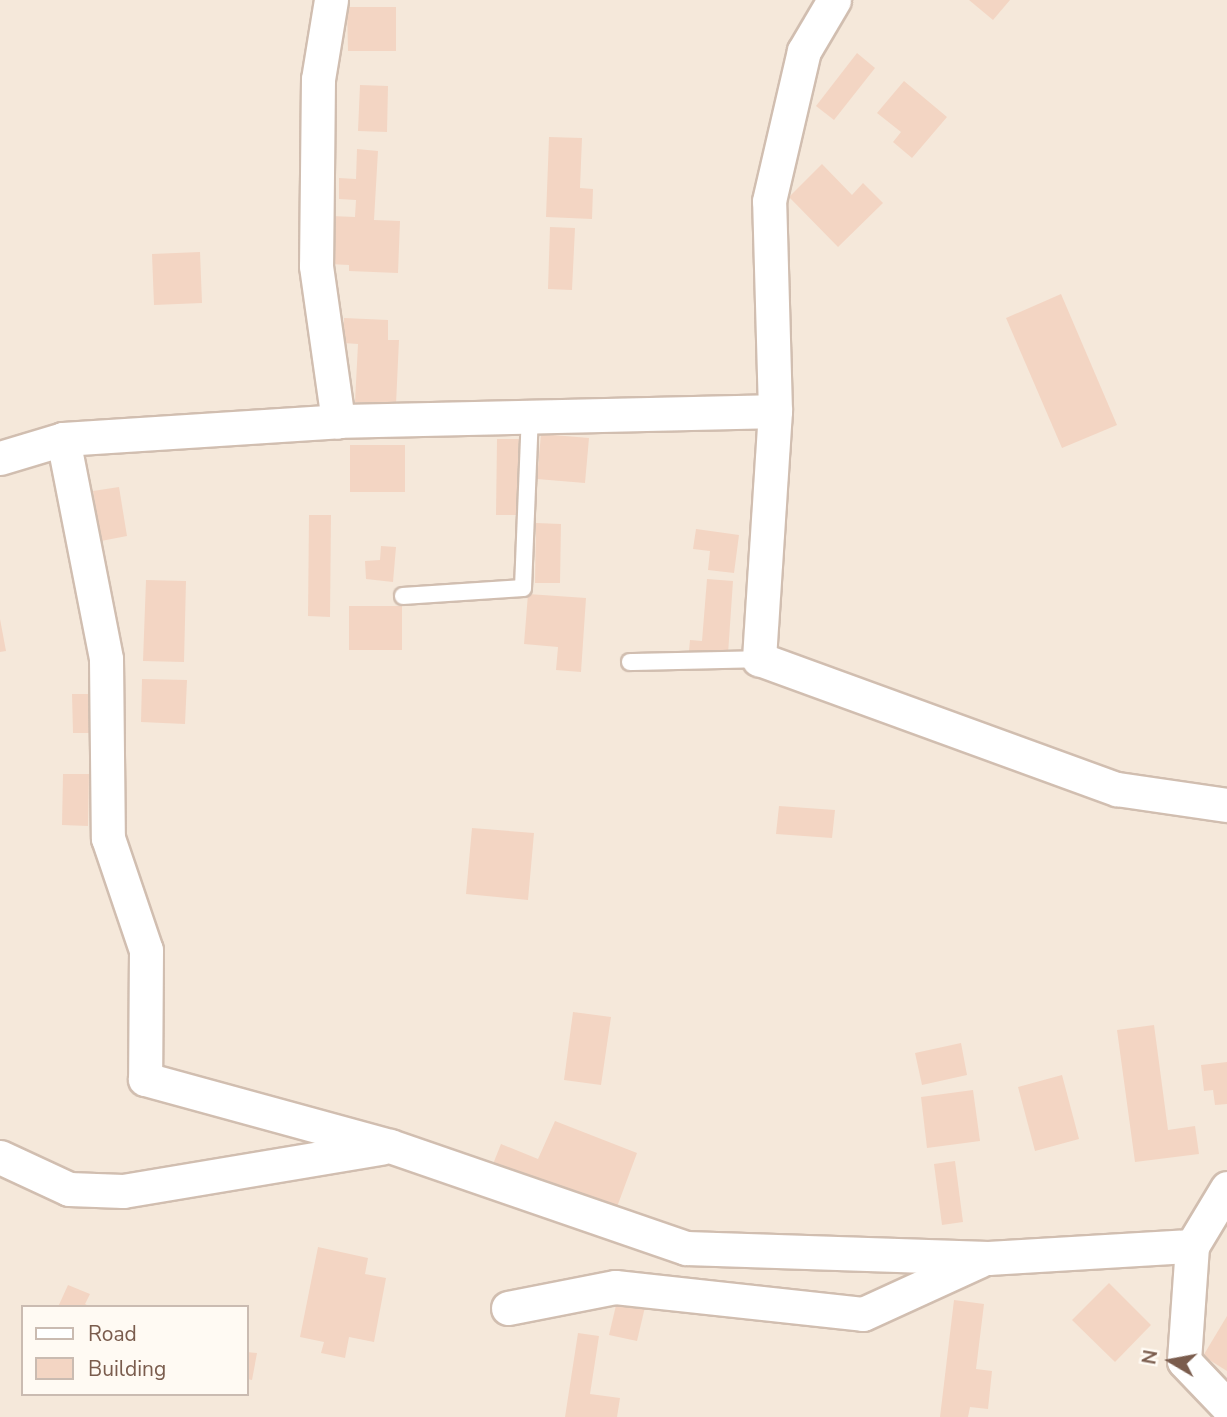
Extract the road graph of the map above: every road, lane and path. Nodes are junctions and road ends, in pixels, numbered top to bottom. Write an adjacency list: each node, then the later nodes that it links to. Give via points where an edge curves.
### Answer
1 (331, 0): 5 (street, via 318,79 316,266)
2 (834, 0): 3 (street, via 804,51 769,201)
3 (775, 411): 4 (street); 9 (street)
4 (530, 417): 5 (street); 8 (lane, via 523,588)
5 (338, 421): 6 (street)
6 (63, 439): 7 (street); 12 (street, via 106,659 108,838 146,950 145,1079)
7 (0, 458)
8 (403, 596)
9 (759, 659): 10 (lane); 11 (street, via 1117,789)
10 (630, 662)
11 (1227, 805)
12 (390, 1146): 13 (street, via 123,1191 69,1189); 16 (street, via 686,1248)
13 (0, 1157)
14 (1227, 1188): 15 (street)
15 (1192, 1246): 16 (street); 18 (street, via 1184,1361)
16 (988, 1258): 17 (street, via 863,1314 615,1287)
17 (508, 1308)
18 (1227, 1406)

